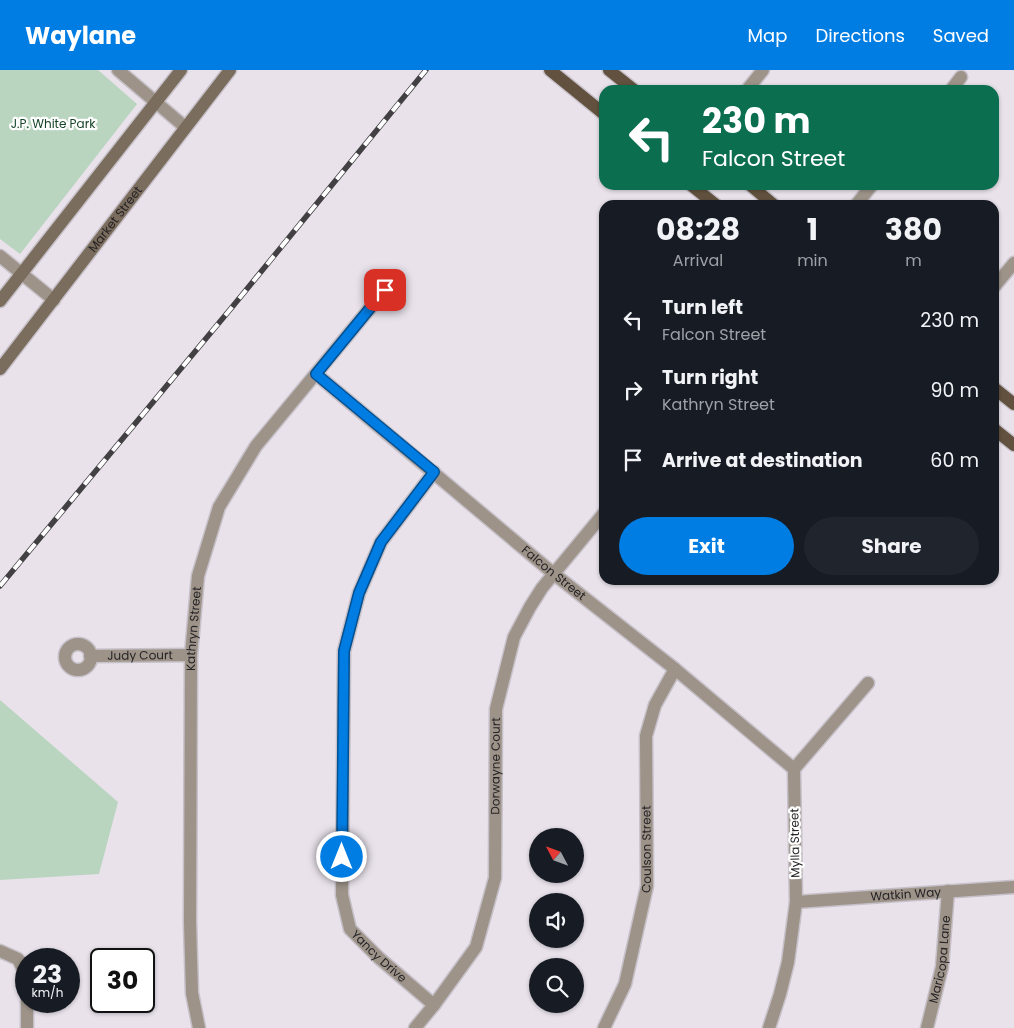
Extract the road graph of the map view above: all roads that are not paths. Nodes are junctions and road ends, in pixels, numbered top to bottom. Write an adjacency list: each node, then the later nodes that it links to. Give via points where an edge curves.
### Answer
1 (118, 70): 11 (street)
2 (180, 70): 11 (main road)
3 (230, 70): 13 (main road, Market Street)
4 (609, 70): 8 (main road)
5 (764, 70): 9 (street)
6 (557, 72): 12 (main road)
7 (961, 78): 10 (street)
8 (628, 85)
9 (751, 85)
10 (955, 85)
11 (156, 102): 13 (street); 22 (main road)
12 (599, 110)
13 (185, 127): 25 (main road, Market Street)
14 (697, 190): 17 (main road)
15 (756, 190): 18 (main road)
16 (868, 190): 19 (street)
17 (710, 200)
18 (768, 200)
19 (860, 200)
20 (0, 256): 22 (street)
21 (1014, 263): 23 (street)
22 (21, 273): 25 (street); 26 (main road)
23 (999, 281)
24 (385, 290): 28 (street, Kathryn Street)
25 (54, 300): 27 (main road, Market Street)
26 (0, 301)
27 (0, 369)
28 (316, 374): 33 (street, Falcon Street); 36 (street, Kathryn Street, via 256,446 219,507 198,576)
29 (999, 392): 30 (main road)
30 (1014, 404)
31 (999, 433): 32 (main road)
32 (1014, 445)
33 (434, 472): 35 (street, Falcon Street); 46 (street, Yancy Drive, via 381,542 359,593 344,651 342,895 350,929)
34 (599, 519): 35 (street, Dorwayne Court)
35 (554, 574): 38 (street, Falcon Street); 46 (street, Dorwayne Court, via 530,607 514,637 496,709 495,878 476,947)
36 (191, 654): 37 (street, Judy Court); 49 (street, Kathryn Street, via 192,993)
37 (90, 656)
38 (675, 668): 40 (street, Falcon Street); 51 (street, Coulson Street, via 655,705 646,736 646,886 624,984)
39 (868, 683): 40 (street)
40 (794, 769): 43 (street, Mylla Street)
41 (1014, 887): 42 (street, Watkin Way)
42 (948, 891): 43 (street, Watkin Way); 53 (street, Maricopa Lane, via 942,967)
43 (796, 902): 52 (street, Mylla Street, via 788,962)
44 (0, 952): 45 (street)
45 (15, 958)
46 (434, 1005): 50 (street, Dorwayne Court)
47 (27, 1013): 48 (street)
48 (27, 1028)
49 (199, 1028)
50 (415, 1028)
51 (604, 1028)
52 (769, 1028)
53 (927, 1028)

